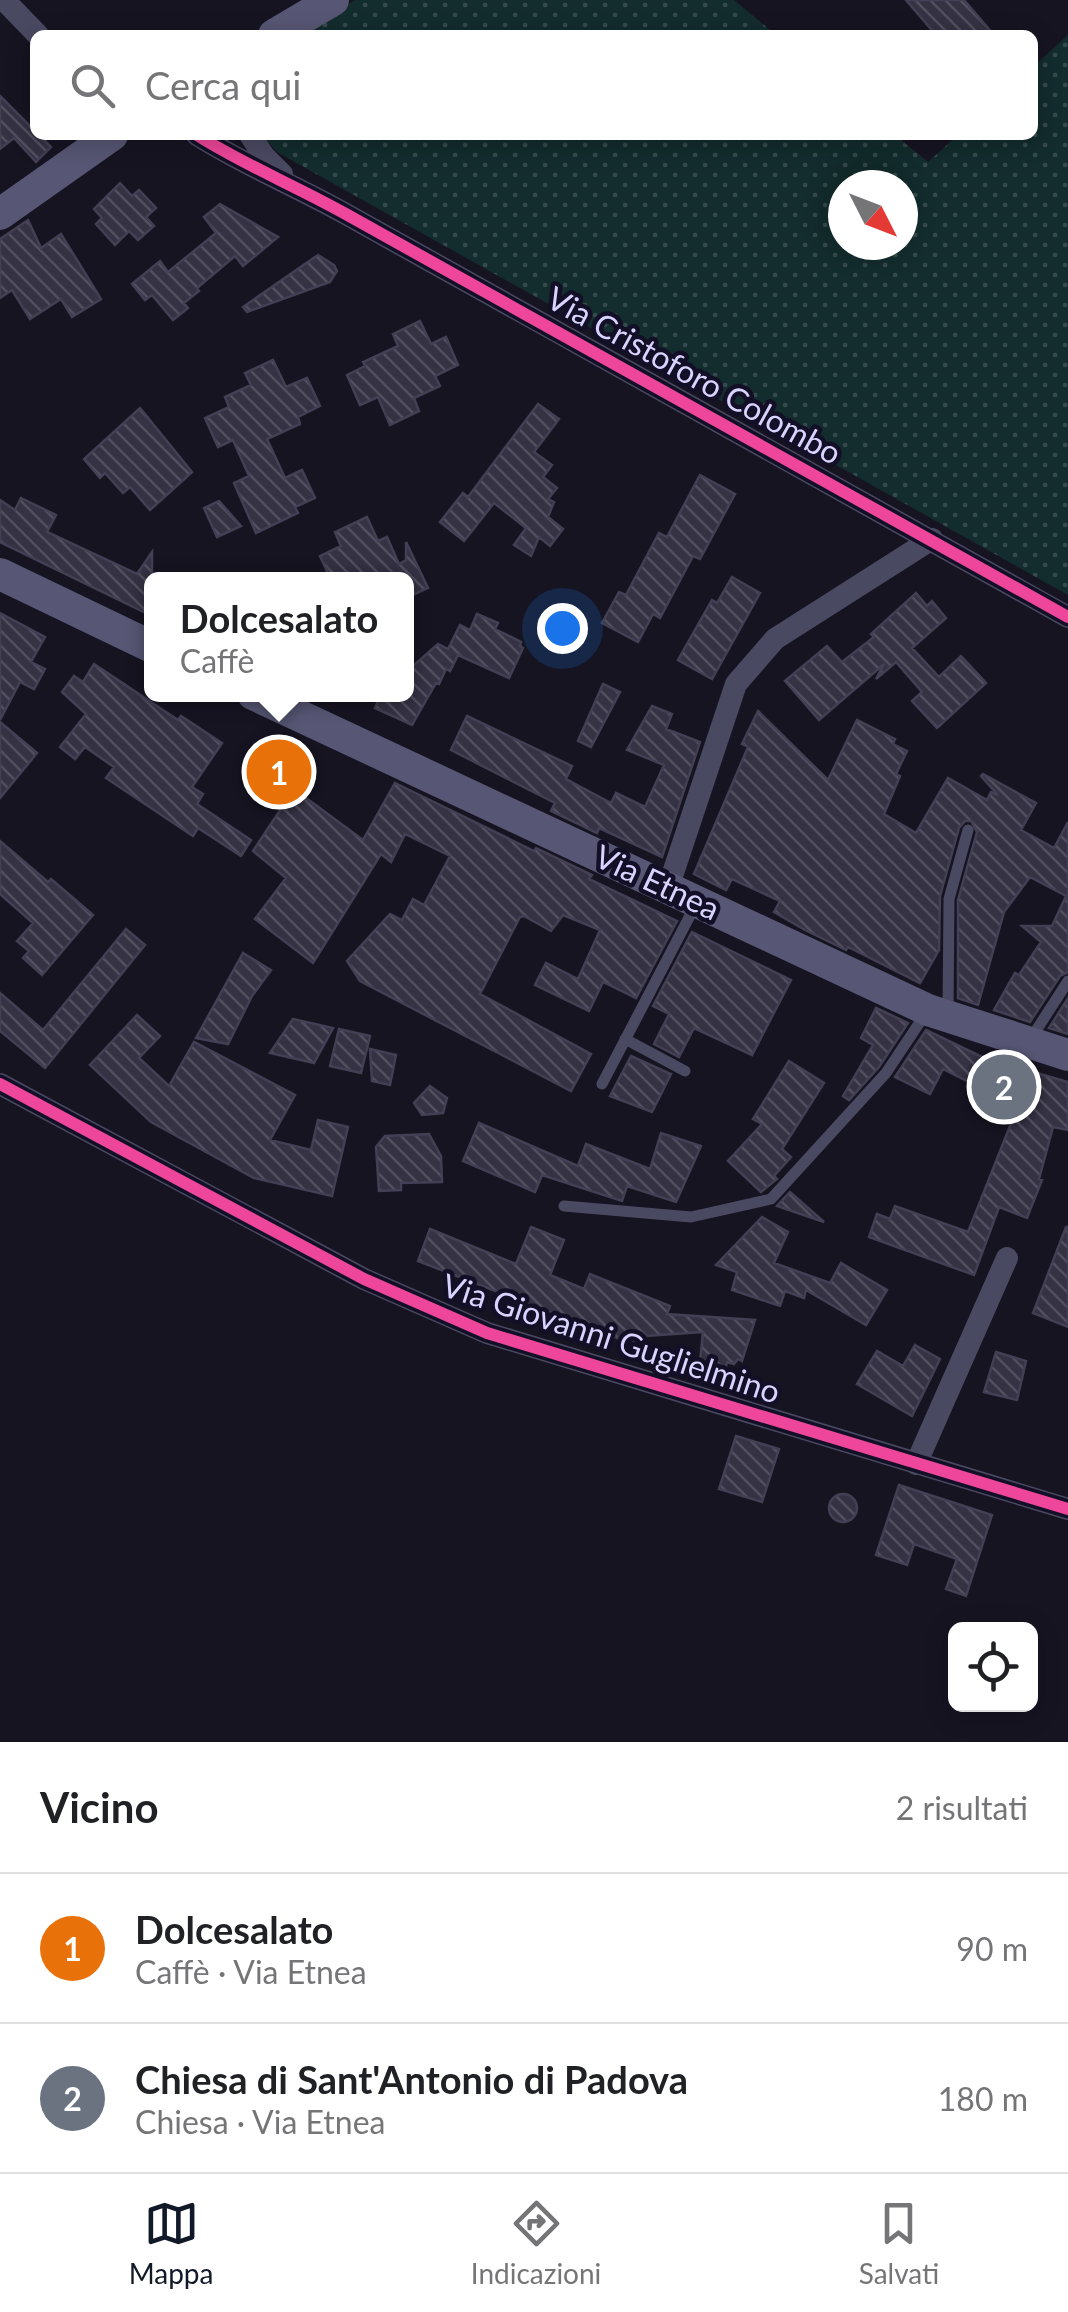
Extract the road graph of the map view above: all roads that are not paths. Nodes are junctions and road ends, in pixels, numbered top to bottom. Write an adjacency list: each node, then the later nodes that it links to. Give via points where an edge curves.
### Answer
1 (4, 0): 3 (street)
2 (333, 0): 4 (main road)
3 (33, 30)
4 (282, 30)
5 (105, 140): 9 (main road)
6 (206, 140): 8 (street)
7 (253, 140): 8 (street)
8 (292, 184): 10 (street, Via Cristoforo Colombo)
9 (0, 214)
10 (932, 539): 12 (street, Via Cristoforo Colombo); 16 (street, via 775,639 736,684)
11 (0, 574): 13 (main road)
12 (1068, 618)
13 (144, 643)
14 (270, 702): 16 (main road, Via Etnea)
15 (968, 830): 18 (lane, via 949,899)
16 (683, 895): 18 (main road, Via Etnea); 19 (lane)
17 (1068, 981): 20 (lane)
18 (938, 1013): 20 (main road, Via Etnea); 25 (lane, via 771,1199 691,1218)
19 (625, 1039): 22 (lane); 24 (lane)
20 (1028, 1044): 21 (main road, Via Etnea)
21 (1068, 1054)
22 (686, 1071)
23 (0, 1084): 27 (street, Via Giovanni Guglielmino, via 425,1308 550,1354)
24 (602, 1084)
25 (564, 1206)
26 (1007, 1258): 27 (street)
27 (916, 1464): 28 (street, Via Giovanni Guglielmino)
28 (1068, 1510)

